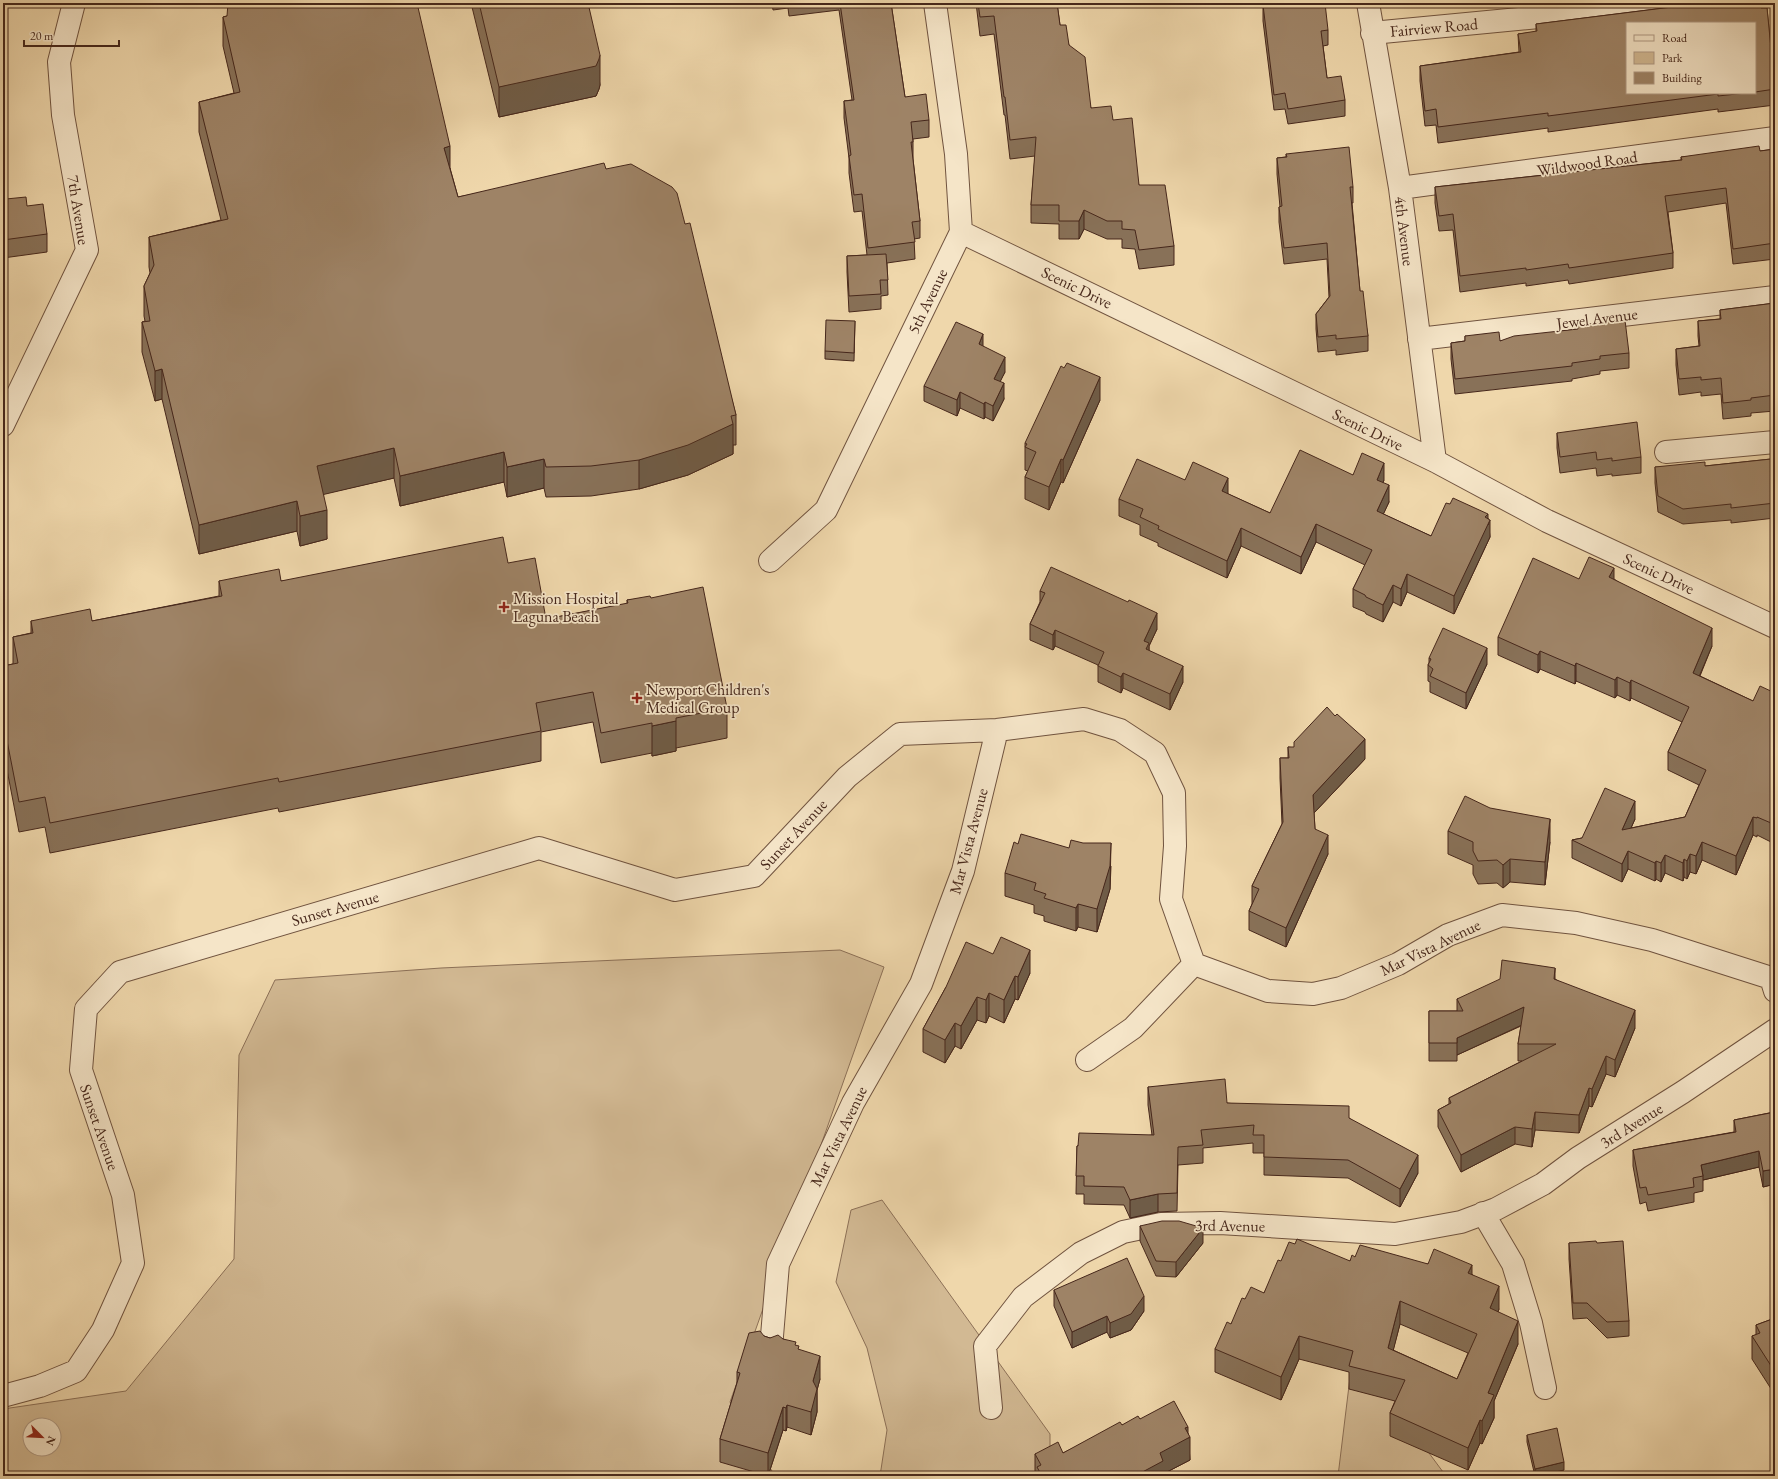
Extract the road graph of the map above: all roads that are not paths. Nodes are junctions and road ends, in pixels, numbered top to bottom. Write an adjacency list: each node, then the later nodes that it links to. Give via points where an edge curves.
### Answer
1 (74, 3): 11 (street, 7th Avenue, via 59,62 63,115 87,250)
2 (935, 3): 8 (street, 5th Avenue, via 956,154)
3 (1368, 3): 5 (street, 4th Avenue)
4 (1686, 3): 5 (street, Fairview Road)
5 (1372, 33): 7 (street, 4th Avenue)
6 (1775, 138): 7 (street, Wildwood Road)
7 (1400, 188): 10 (street, 4th Avenue)
8 (961, 232): 14 (street, Scenic Drive); 15 (street, 5th Avenue, via 826,510)
9 (1775, 297): 10 (street, Jewel Avenue)
10 (1419, 339): 14 (street, 4th Avenue)
11 (3, 425)
12 (1775, 442): 13 (street)
13 (1666, 452)
14 (1435, 461): 16 (street, Scenic Drive, via 1548,521)
15 (770, 561)
16 (1775, 627)
17 (997, 730): 18 (street, via 1084,719 1120,730 1154,753 1174,793 1175,846 1171,899); 23 (street, Mar Vista Avenue, via 963,871 921,984 853,1103 778,1264); 25 (street, Sunset Avenue, via 900,734 847,777 754,876 675,890 539,848 120,972 86,1009 81,1070 123,1195 133,1263 103,1330 76,1371 40,1386)
18 (1194, 964): 19 (street, Mar Vista Avenue, via 1268,991 1313,994 1341,988 1398,964 1448,935 1502,914 1576,923 1652,940); 21 (street, via 1133,1028)
19 (1774, 979)
20 (1775, 1030): 22 (street, 3rd Avenue, via 1543,1184)
21 (1087, 1060)
22 (1483, 1214): 24 (street, via 1513,1264 1531,1323); 26 (street, 3rd Avenue, via 1461,1222 1395,1234 1220,1223 1161,1224 1123,1232 1081,1253 1023,1297 985,1346)
23 (771, 1348)
24 (1545, 1388)
25 (3, 1396)
26 (991, 1408)

